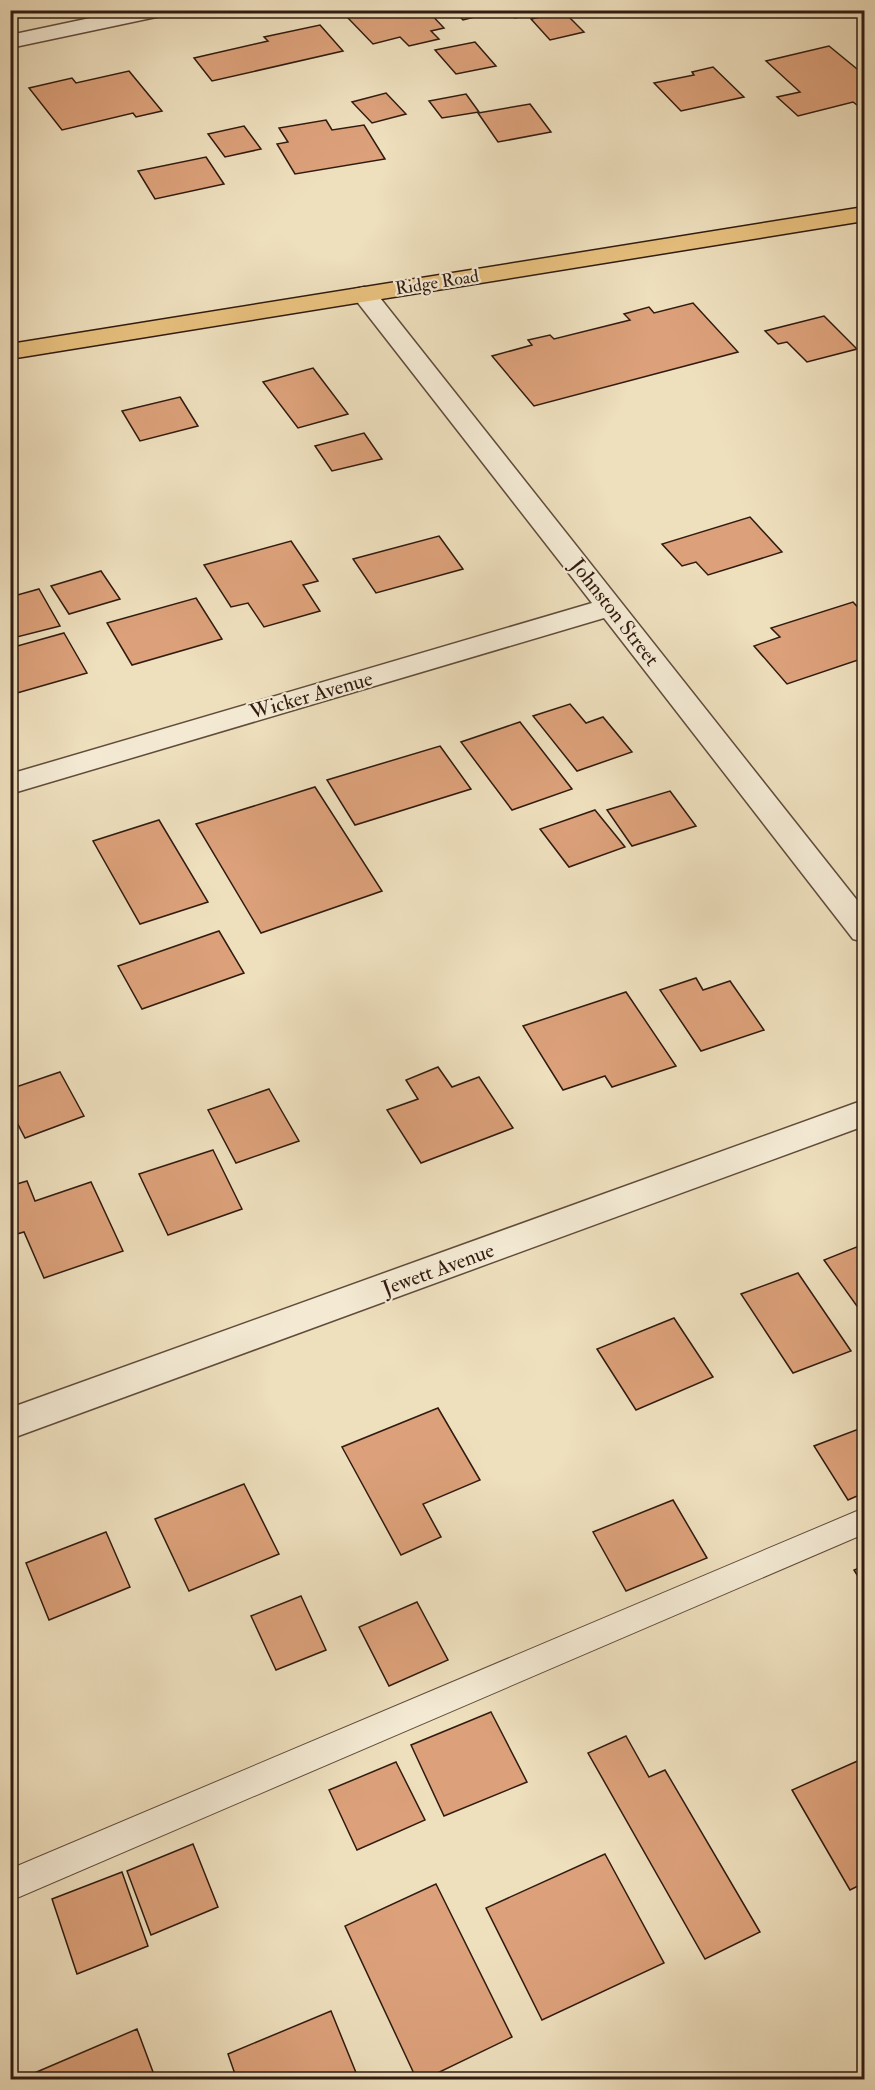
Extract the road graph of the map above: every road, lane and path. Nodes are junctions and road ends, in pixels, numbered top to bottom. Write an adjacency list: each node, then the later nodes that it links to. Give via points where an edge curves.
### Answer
1 (161, 10): 2 (street)
2 (10, 42)
3 (864, 214): 4 (main road, Ridge Road)
4 (364, 294): 5 (main road, Ridge Road); 6 (street, Johnston Street)
5 (10, 352)
6 (611, 607): 7 (street, Wicker Avenue); 8 (street, Johnston Street)
7 (10, 784)
8 (864, 931)
9 (864, 1113): 10 (street, Jewett Avenue)
10 (10, 1424)
11 (864, 1521): 12 (lane)
12 (10, 1885)

